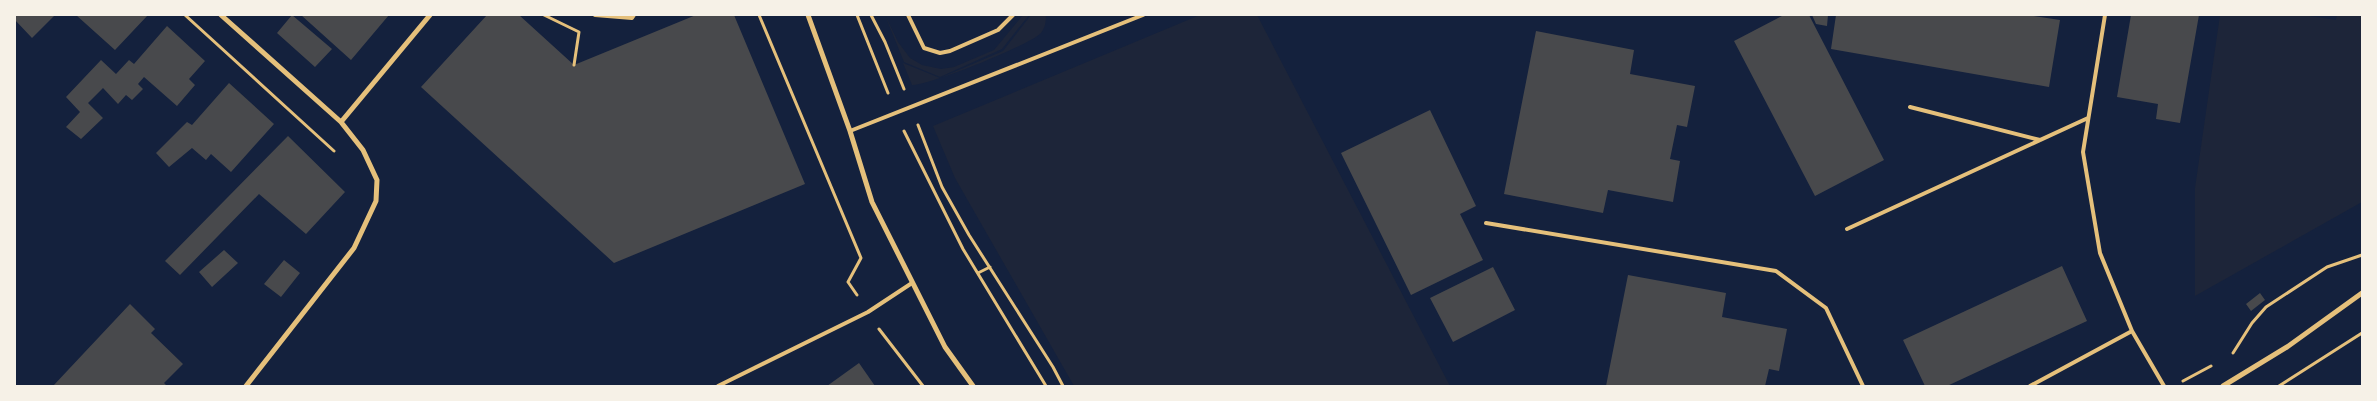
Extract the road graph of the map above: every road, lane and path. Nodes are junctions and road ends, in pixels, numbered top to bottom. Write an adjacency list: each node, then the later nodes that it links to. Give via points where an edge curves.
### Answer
1 (185, 15): 24 (path)
2 (221, 15): 20 (street)
3 (430, 15): 20 (street)
4 (544, 15): 15 (path, via 579,32)
5 (595, 15): 6 (lane, via 632,18)
6 (634, 15)
7 (759, 15): 32 (path, via 860,258 848,282)
8 (808, 15): 21 (street)
9 (857, 15): 16 (path)
10 (871, 15): 17 (path)
11 (908, 15): 12 (lane, via 924,48 940,53 998,30)
12 (1013, 15)
13 (1143, 15): 17 (lane)
14 (2105, 15): 19 (lane)
15 (574, 65)
16 (882, 78)
17 (911, 107): 21 (lane); 28 (path, via 942,187)
18 (1910, 107): 22 (lane)
19 (2088, 118): 22 (lane); 33 (lane, via 2083,152 2100,253)
20 (341, 122): 38 (street, via 364,150 376,180 376,201 354,248)
21 (850, 131): 30 (street, via 872,202)
22 (2040, 140): 26 (lane)
23 (912, 146): 29 (path)
24 (335, 152)
25 (1486, 223): 44 (lane, via 1776,271 1826,308)
26 (1847, 229)
27 (2362, 255): 35 (path, via 2328,267 2266,307)
28 (990, 267): 29 (path); 43 (path)
29 (978, 273): 42 (path)
30 (912, 283): 32 (lane); 41 (street, via 945,348)
31 (2362, 293): 47 (street, via 2287,347)
32 (868, 312): 39 (lane); 40 (path, via 884,338)
33 (2132, 331): 45 (lane); 46 (lane)
34 (2362, 333): 48 (path)
35 (2230, 356)
36 (2213, 366): 37 (path)
37 (2182, 382)
38 (246, 386)
39 (718, 386)
40 (923, 386)
41 (973, 386)
42 (1046, 386)
43 (1062, 386)
44 (1863, 386)
45 (2030, 386)
46 (2164, 386)
47 (2224, 386)
48 (2279, 386)

